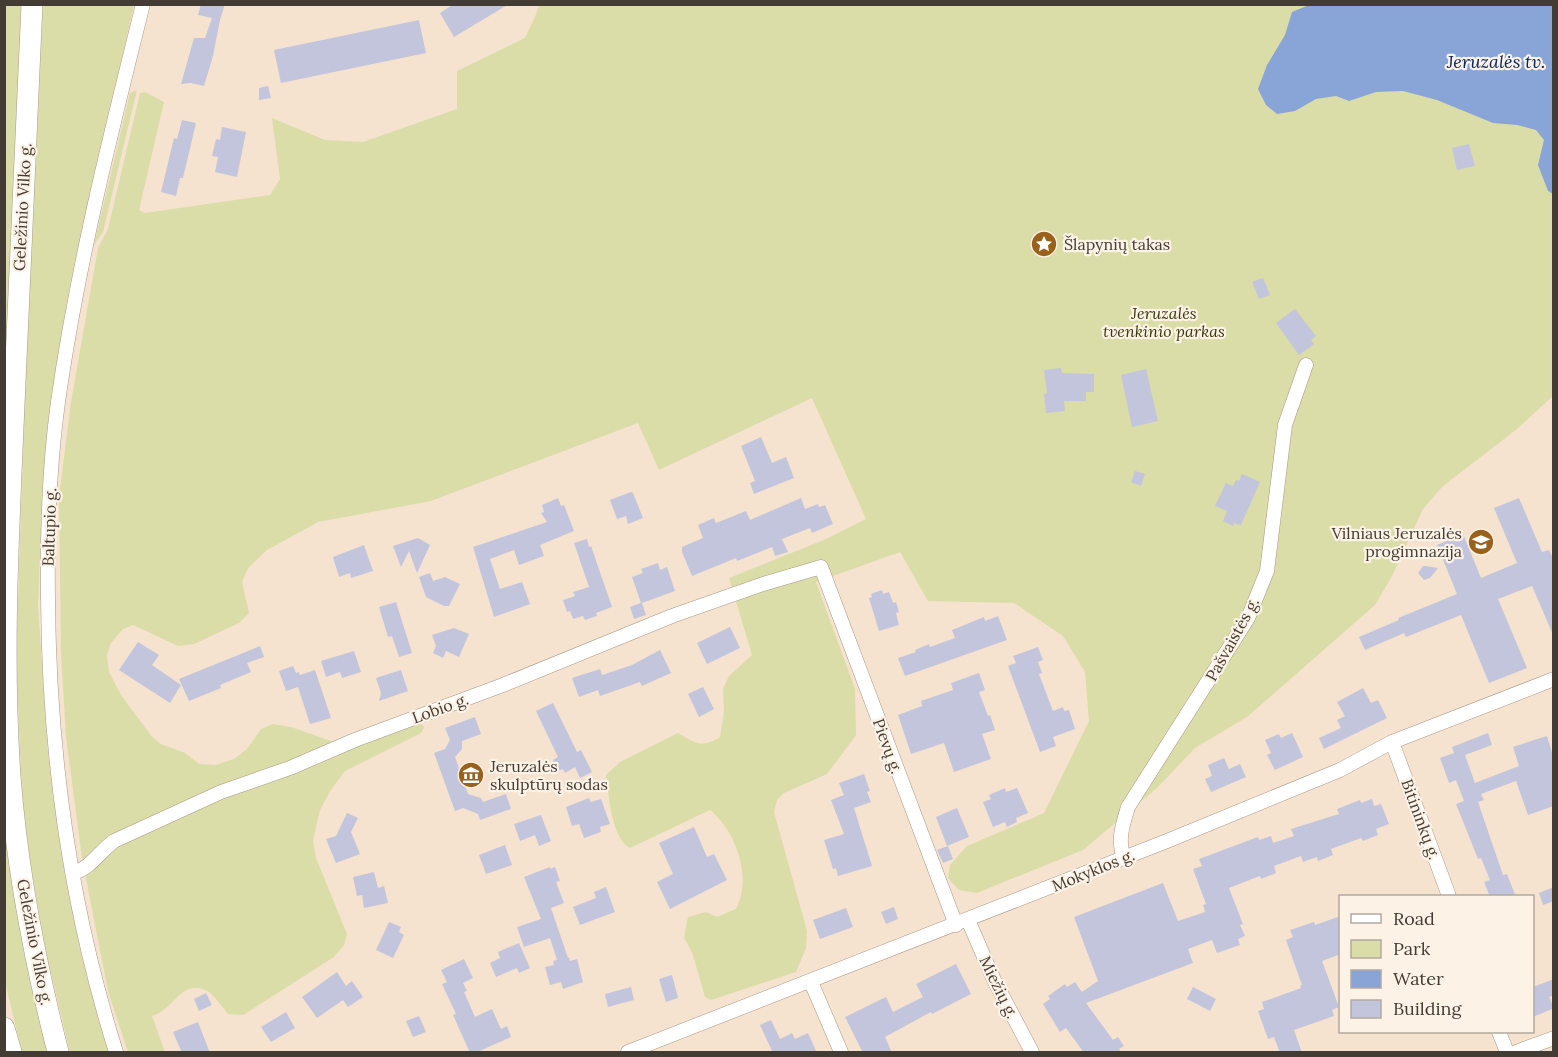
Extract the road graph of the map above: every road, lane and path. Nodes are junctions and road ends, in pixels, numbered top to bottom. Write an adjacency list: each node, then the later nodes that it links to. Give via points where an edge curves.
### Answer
1 (32, 4): 16 (highway, Geležinio Vilko g., via 7,558 6,670 10,777 18,853)
2 (143, 4): 8 (street, Baltupio g., via 71,324 53,452 48,645 59,785)
3 (1306, 365): 7 (street, Pašvaistės g., via 1285,425 1267,571 1248,618 1128,807 1120,847)
4 (821, 567): 8 (street, Lobio g., via 707,603 221,792 114,841 88,867); 10 (street, Pievų g.)
5 (1554, 680): 6 (street, Mokyklos g.)
6 (1392, 742): 7 (street, Mokyklos g., via 1340,770); 9 (street, Bitininkų g.)
7 (1124, 858): 10 (street, Mokyklos g.)
8 (73, 873): 17 (street, Baltupio g.)
9 (1448, 895)
10 (962, 923): 11 (street, Mokyklos g.); 20 (street, Miežių g.)
11 (811, 982): 18 (street, Mokyklos g.); 19 (street)
12 (4, 1028): 15 (highway)
13 (1499, 1033): 21 (street)
14 (1554, 1038): 22 (street)
15 (11, 1053)
16 (58, 1053)
17 (116, 1053)
18 (628, 1053)
19 (841, 1053)
20 (1032, 1053)
21 (1507, 1053)
22 (1516, 1053)

